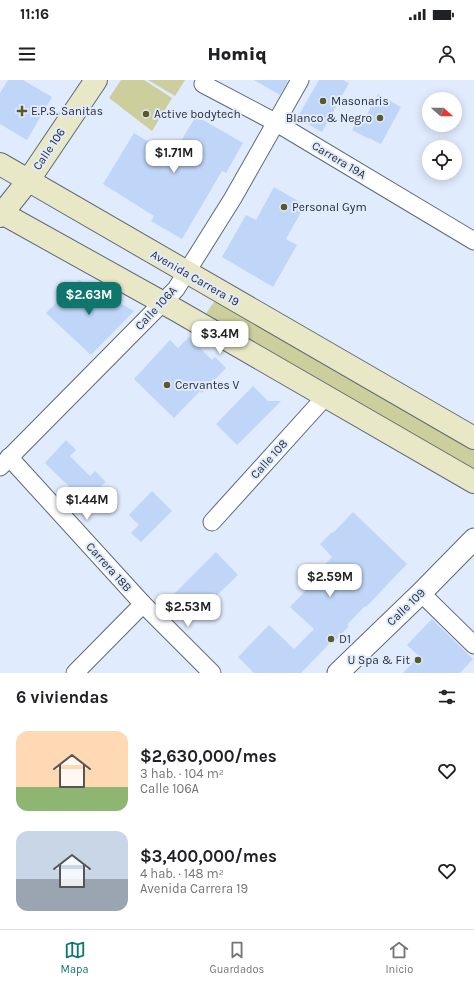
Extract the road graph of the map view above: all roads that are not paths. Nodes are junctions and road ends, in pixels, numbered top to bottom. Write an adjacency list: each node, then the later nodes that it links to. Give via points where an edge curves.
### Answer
1 (96, 80): 6 (main road, Calle 106)
2 (300, 80): 4 (street, Calle 106A)
3 (203, 84): 4 (street, Carrera 19A)
4 (275, 122): 8 (street, Carrera 19A); 9 (street, Calle 106A, via 233,198)
5 (0, 164): 6 (main road, Avenida Carrera 19)
6 (28, 181): 7 (main road, Calle 106); 9 (main road, Avenida Carrera 19)
7 (1, 214): 10 (main road)
8 (474, 241)
9 (186, 272): 10 (street, Calle 106A, via 176,289); 12 (main road, Avenida Carrera 19)
10 (163, 303): 11 (main road); 13 (street, Calle 106A)
11 (326, 396): 14 (main road); 15 (street, Calle 108)
12 (474, 438)
13 (5, 462): 18 (street, Carrera 18B)
14 (474, 482)
15 (212, 522)
16 (474, 539): 17 (street, Calle 109)
17 (421, 593): 19 (street); 22 (street, Calle 109)
18 (143, 604): 20 (street); 21 (street, Carrera 18B)
19 (474, 645)
20 (75, 673)
21 (212, 673)
22 (338, 673)

